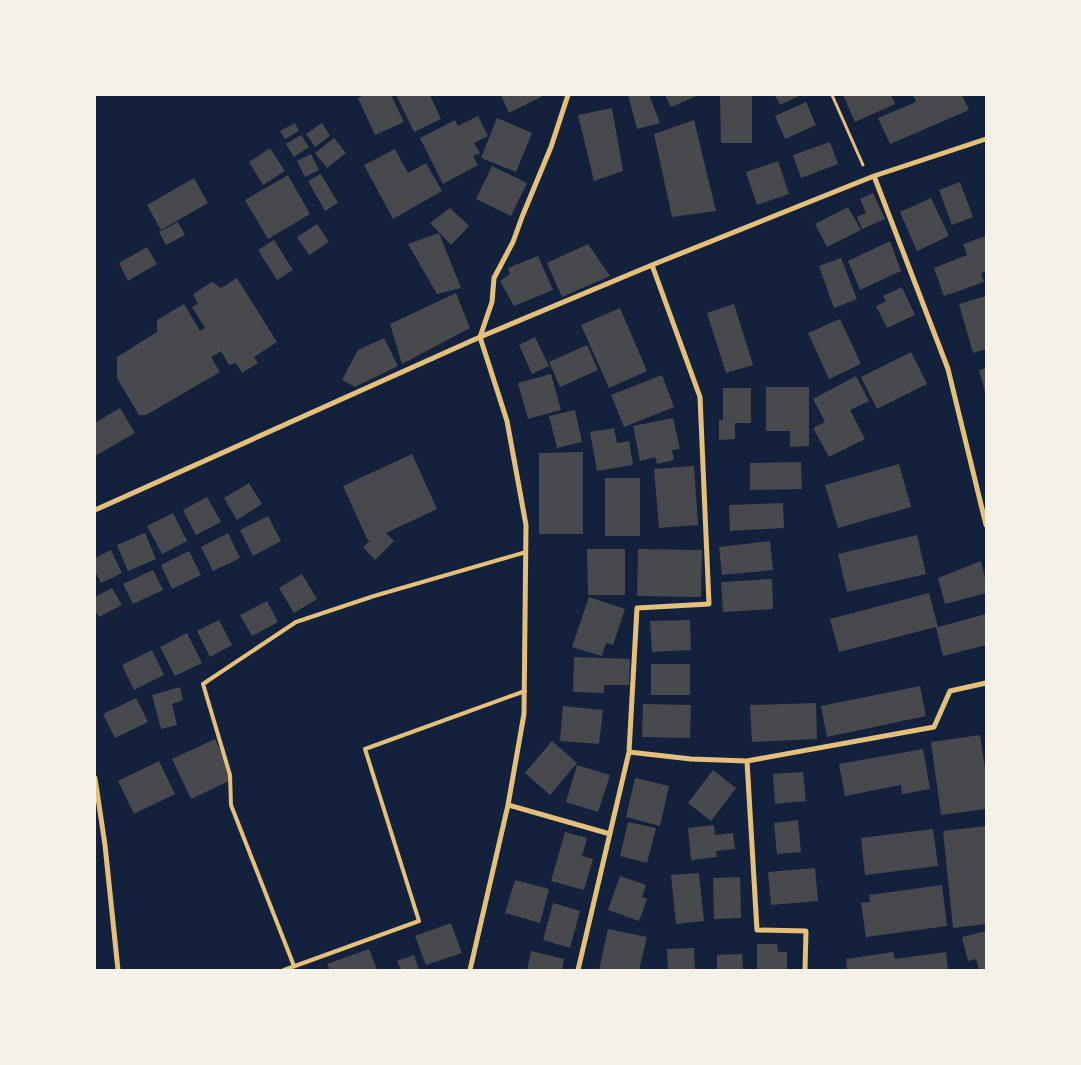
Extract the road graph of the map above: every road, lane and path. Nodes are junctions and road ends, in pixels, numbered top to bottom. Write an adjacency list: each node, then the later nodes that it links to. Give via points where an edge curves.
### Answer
1 (568, 95): 6 (street, via 514,242 494,278 492,302)
2 (832, 95): 4 (path)
3 (986, 139): 4 (street)
4 (872, 177): 5 (street); 8 (street, via 948,369)
5 (652, 265): 6 (street); 12 (street, via 700,397 709,604 638,608)
6 (480, 337): 7 (street); 9 (street, via 507,421 526,525)
7 (95, 510)
8 (986, 525)
9 (526, 552): 11 (street); 17 (lane, via 296,622 204,684 230,775 231,805)
10 (986, 683): 13 (street, via 950,691 934,728)
11 (525, 691): 15 (street); 17 (lane, via 365,749 419,921)
12 (629, 752): 13 (street); 16 (street)
13 (746, 761): 22 (street, via 757,930 806,931)
14 (95, 778): 18 (street, via 106,845)
15 (508, 805): 16 (street); 20 (street)
16 (610, 834): 21 (street)
17 (294, 966): 19 (lane)
18 (118, 970)
19 (284, 970)
20 (470, 970)
21 (578, 970)
22 (805, 970)

